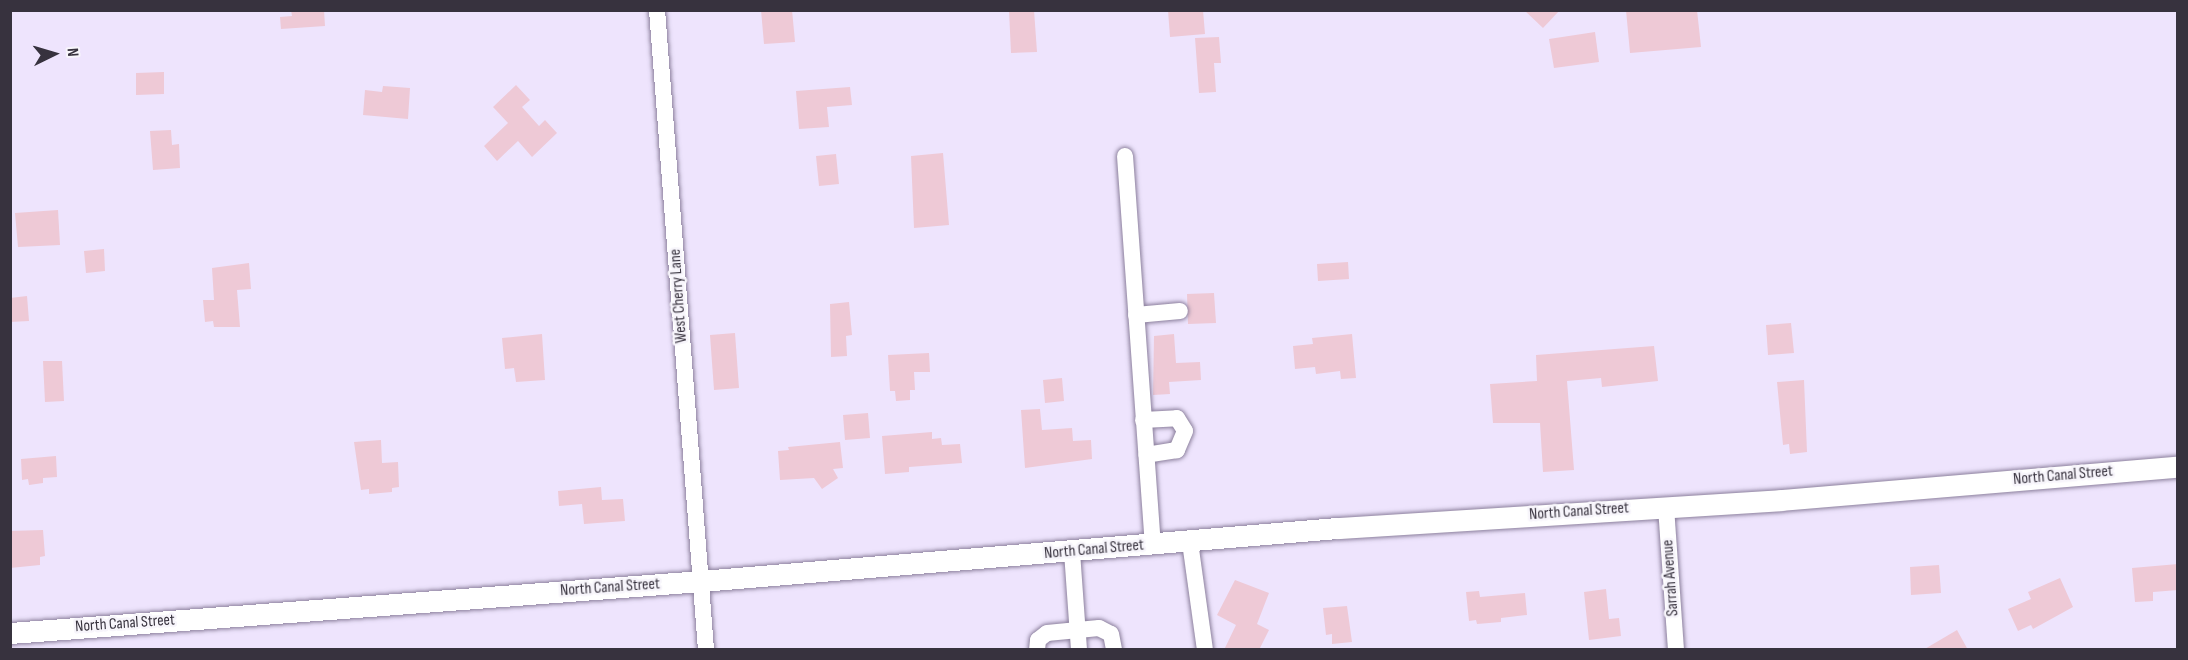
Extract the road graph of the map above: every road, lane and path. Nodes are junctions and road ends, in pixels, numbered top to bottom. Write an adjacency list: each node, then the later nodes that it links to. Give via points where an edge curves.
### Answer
1 (657, 10): 12 (street, West Cherry Lane)
2 (1125, 156): 4 (street)
3 (1180, 311): 4 (street)
4 (1136, 315): 5 (street)
5 (1143, 420): 6 (street); 6 (street, via 1177,418 1185,431 1177,450)
6 (1146, 455): 10 (street)
7 (2178, 467): 8 (main road, North Canal Street)
8 (1666, 507): 9 (main road, North Canal Street, via 1338,528); 20 (street, Sarrah Avenue)
9 (1190, 542): 10 (main road, North Canal Street); 19 (street)
10 (1153, 545): 11 (main road, North Canal Street)
11 (1072, 552): 12 (main road, North Canal Street); 13 (street)
12 (701, 581): 14 (main road, North Canal Street); 15 (street, West Cherry Lane)
13 (1078, 630): 16 (street, via 1047,633 1038,640); 17 (street); 18 (street, via 1107,630)
14 (10, 633)
15 (706, 650)
16 (1037, 650)
17 (1079, 650)
18 (1113, 650)
19 (1205, 650)
20 (1676, 650)

